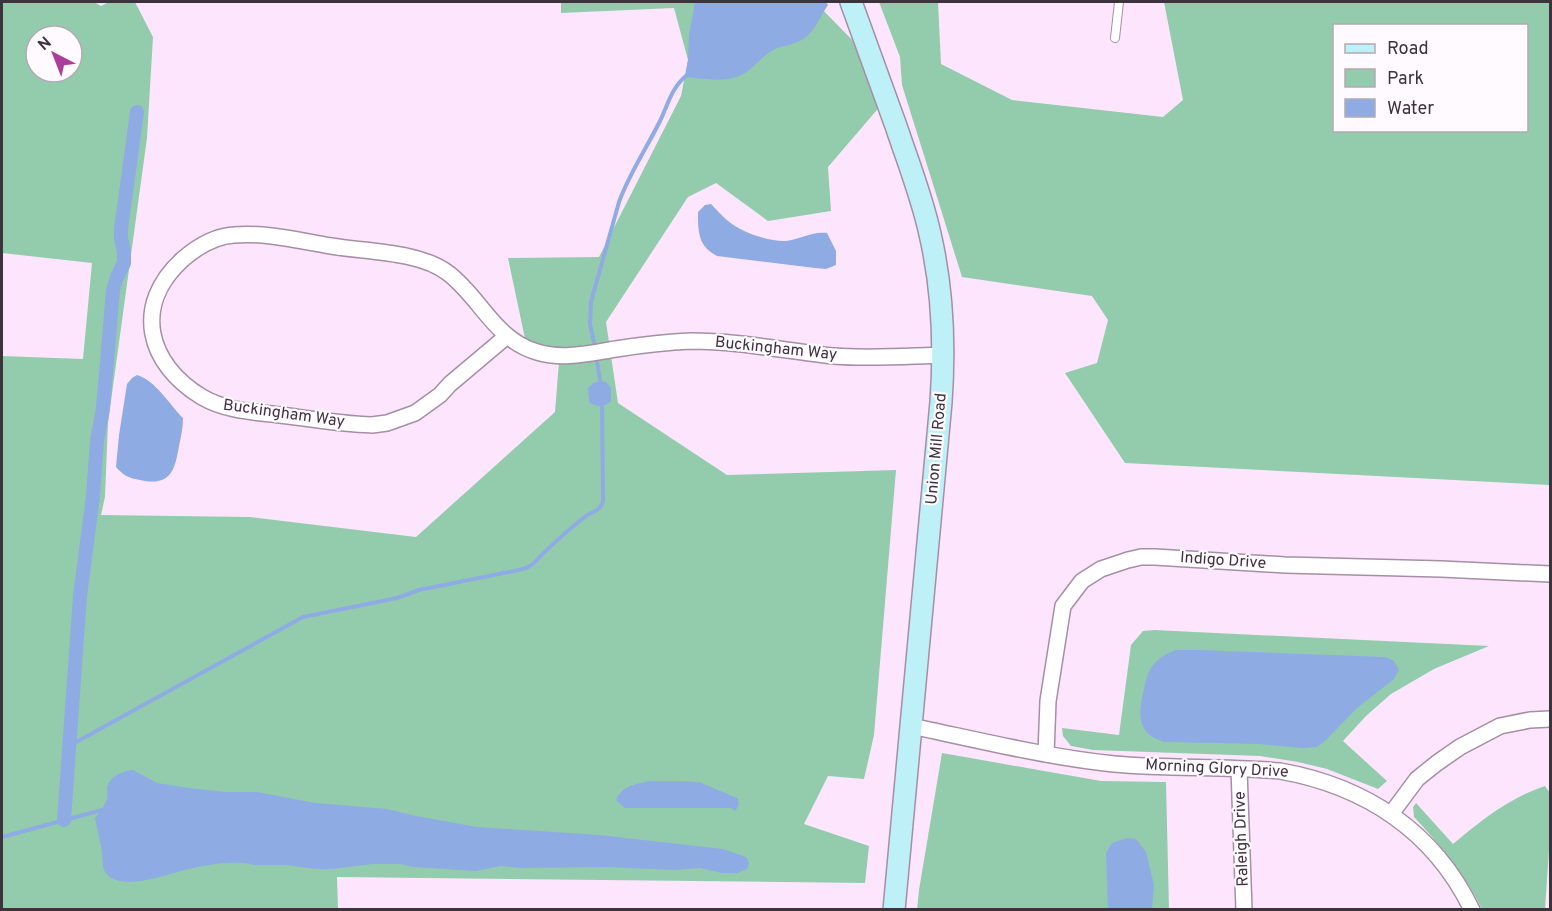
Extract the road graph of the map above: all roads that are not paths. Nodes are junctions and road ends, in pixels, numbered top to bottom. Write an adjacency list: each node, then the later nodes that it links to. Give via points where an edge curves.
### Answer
1 (850, 2): 5 (street, Union Mill Road, via 911,170 930,235 940,290)
2 (1119, 2): 3 (lane)
3 (1115, 38)
4 (507, 336): 4 (street, Buckingham Way, via 415,413 372,425 262,414 217,404 176,378 166,366 153,338 152,323 158,292 176,266 202,245 232,235 248,235 410,257 439,266 462,285); 5 (street, Buckingham Way, via 523,348 557,356 692,341 863,358)
5 (943, 355): 8 (street, Union Mill Road)
6 (1551, 574): 9 (street, Indigo Drive, via 1155,557 1141,557 1101,569 1082,581 1064,606 1048,701)
7 (1551, 719): 11 (street, via 1500,726 1460,747 1417,779)
8 (911, 726): 9 (street, Morning Glory Drive); 13 (street, Union Mill Road)
9 (1046, 754): 10 (street, Morning Glory Drive, via 1117,764)
10 (1239, 768): 11 (street, Morning Glory Drive, via 1315,778 1363,797); 14 (street, Raleigh Drive)
11 (1391, 814): 12 (street, Morning Glory Drive, via 1444,863)
12 (1468, 908)
13 (894, 909)
14 (1244, 909)

